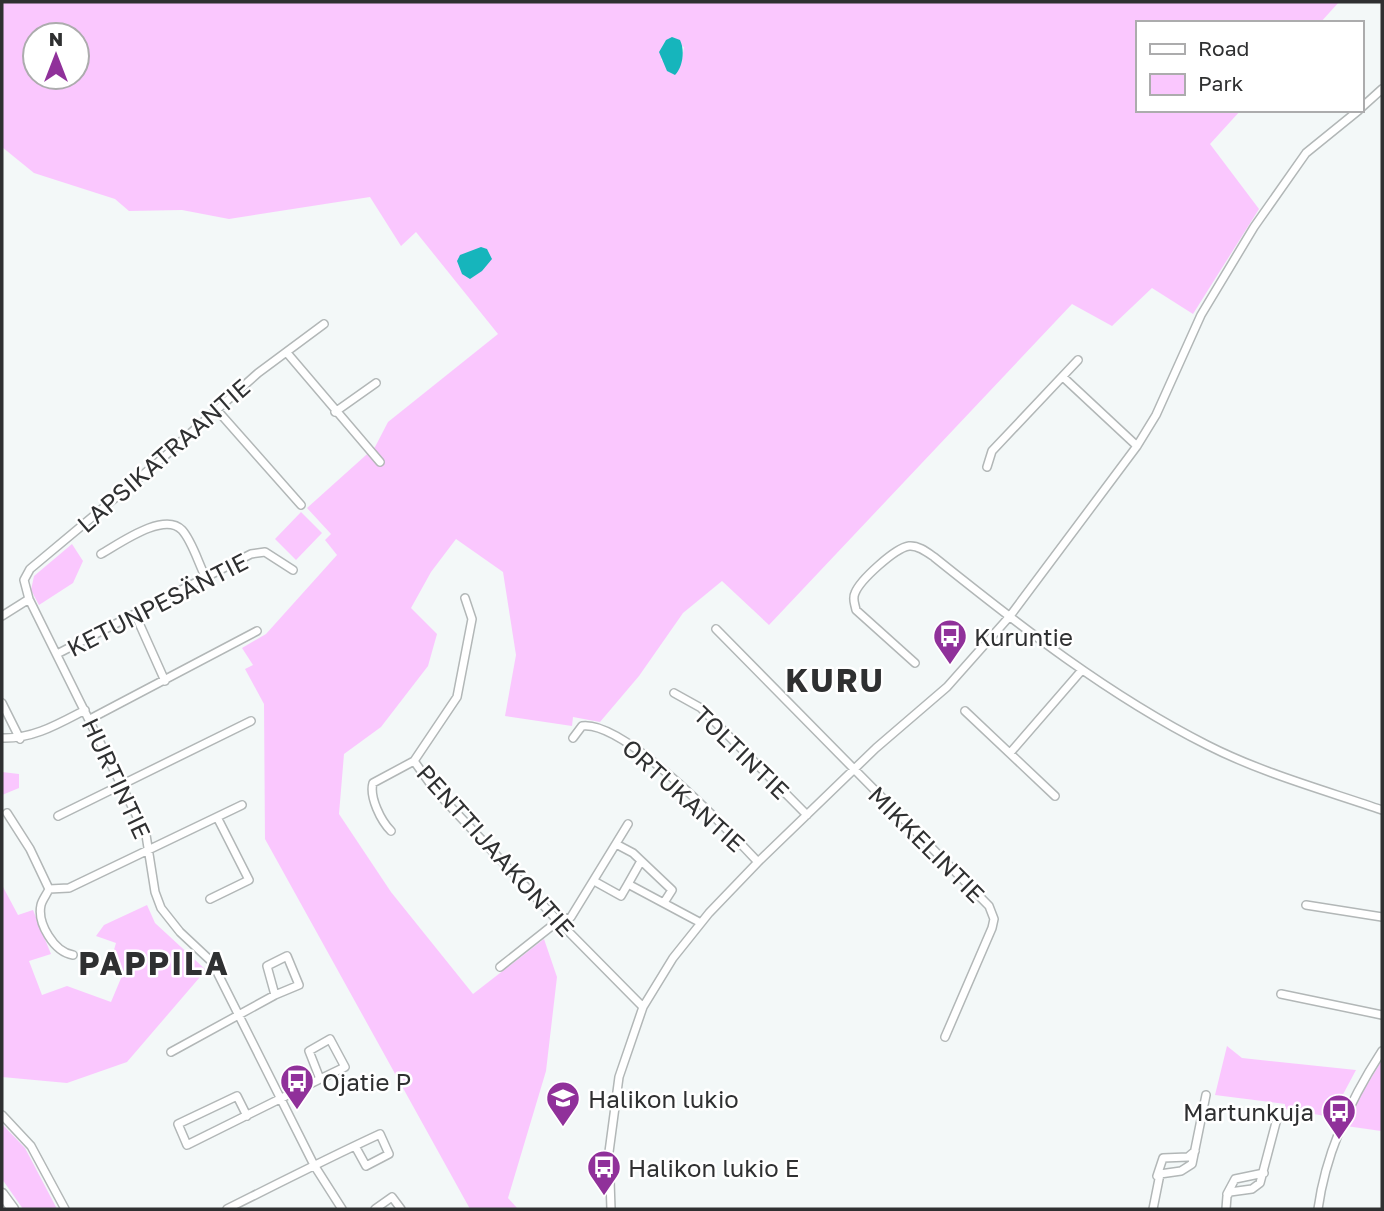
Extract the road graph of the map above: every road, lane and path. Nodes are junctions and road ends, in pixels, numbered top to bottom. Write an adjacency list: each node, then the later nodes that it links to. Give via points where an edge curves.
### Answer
1 (1382, 89): 2 (street)
2 (1363, 106)
3 (1356, 112): 11 (street, via 1306,153 1254,228 1200,315 1156,415)
4 (324, 324): 5 (street, LAPSIKATRAANTIE)
5 (288, 354): 9 (street, LAPSIKATRAANTIE, via 258,373); 10 (street)
6 (1078, 360): 7 (street)
7 (1063, 377): 11 (street); 13 (street, via 992,451)
8 (376, 383): 10 (street)
9 (217, 410): 14 (street); 19 (street, LAPSIKATRAANTIE, via 30,569 24,580)
10 (335, 412): 12 (street)
11 (1137, 446): 22 (street)
12 (380, 462)
13 (987, 467)
14 (301, 505)
15 (101, 554): 17 (street, via 156,524 170,523 182,530)
16 (293, 570): 17 (street, KETUNPESÄNTIE, via 265,552)
17 (205, 576): 20 (street, KETUNPESÄNTIE)
18 (465, 598): 39 (street, PENTTIJAAKONTIE, via 472,619 457,697)
19 (29, 599): 21 (street); 25 (street, HURTINTIE)
20 (135, 614): 25 (street, KETUNPESÄNTIE); 28 (street)
21 (2, 616)
22 (1010, 617): 26 (street, via 934,557 914,547 893,553 855,592 854,600 856,610); 27 (street); 40 (street, via 947,688)
23 (716, 629): 40 (street)
24 (257, 631): 28 (street)
25 (57, 654): 31 (street, HURTINTIE)
26 (915, 663)
27 (1082, 670): 38 (street); 44 (street, via 1208,746)
28 (164, 681): 33 (street)
29 (674, 692): 46 (street, TOLTINTIE, via 701,708)
30 (2, 703): 37 (street)
31 (85, 710): 33 (street, HURTINTIE); 37 (street)
32 (965, 711): 38 (street)
33 (90, 719): 41 (street, HURTINTIE)
34 (251, 721): 41 (street)
35 (2, 738): 37 (street)
36 (573, 738): 54 (street, ORTUKANTIE, via 582,726 595,724 639,748)
37 (20, 739)
38 (1010, 753): 42 (street)
39 (414, 761): 50 (street, via 373,783 371,792); 62 (street, PENTTIJAAKONTIE, via 434,789)
40 (854, 770): 46 (street); 71 (street, MIKKELINTIE, via 993,913 992,928)
41 (122, 783): 47 (street); 52 (street, HURTINTIE)
42 (1055, 796)
43 (242, 805): 48 (street)
44 (1382, 810)
45 (6, 813): 57 (street)
46 (807, 815): 54 (street)
47 (58, 816)
48 (217, 817): 52 (street); 58 (street, via 249,880)
49 (628, 824): 51 (street)
50 (391, 831)
51 (616, 844): 53 (street); 55 (street)
52 (150, 849): 57 (street, via 69,888); 69 (street, HURTINTIE, via 161,908 212,962)
53 (641, 861): 56 (street); 59 (street, via 672,890)
54 (758, 862): 63 (street)
55 (594, 881): 56 (street, via 621,896); 62 (street, via 571,917)
56 (628, 884): 59 (street)
57 (50, 889): 64 (street, via 41,905 42,922 52,941 65,954)
58 (210, 900)
59 (665, 901): 63 (street)
60 (1306, 905): 61 (street)
61 (1382, 917)
62 (558, 921): 65 (street); 68 (street, PENTTIJAAKONTIE)
63 (701, 923): 68 (street)
64 (73, 955)
65 (500, 967)
66 (1281, 994): 70 (street)
67 (275, 995): 67 (street, via 267,965 287,956 299,985); 69 (street)
68 (643, 1007): 93 (street, via 613,1108 608,1174)
69 (239, 1015): 73 (street); 76 (street, HURTINTIE)
70 (1382, 1015)
71 (945, 1037)
72 (1382, 1051): 96 (street, via 1362,1082 1329,1154)
73 (171, 1052)
74 (320, 1079): 74 (street, via 309,1051 330,1039 345,1067); 76 (street)
75 (1206, 1095): 81 (street)
76 (281, 1100): 79 (street); 82 (street, HURTINTIE)
77 (1279, 1111): 83 (street)
78 (2, 1115): 88 (street, via 31,1146)
79 (247, 1116): 79 (street, via 237,1096 178,1124 187,1145)
80 (355, 1146): 80 (street, via 380,1134 389,1154 366,1166); 82 (street)
81 (1195, 1151): 84 (street, via 1187,1170 1165,1172); 84 (street, via 1188,1157 1163,1158)
82 (314, 1165): 89 (street); 90 (street, HURTINTIE)
83 (1264, 1172): 86 (street, via 1257,1186); 86 (street, via 1235,1179)
84 (1157, 1180): 94 (street)
85 (2, 1194): 87 (main road)
86 (1227, 1196): 95 (street)
87 (13, 1209)
88 (65, 1209)
89 (227, 1209)
90 (342, 1209)
91 (375, 1209): 92 (street, via 392,1197)
92 (401, 1209)
93 (611, 1209)
94 (1153, 1209)
95 (1226, 1209)
96 (1318, 1209)

